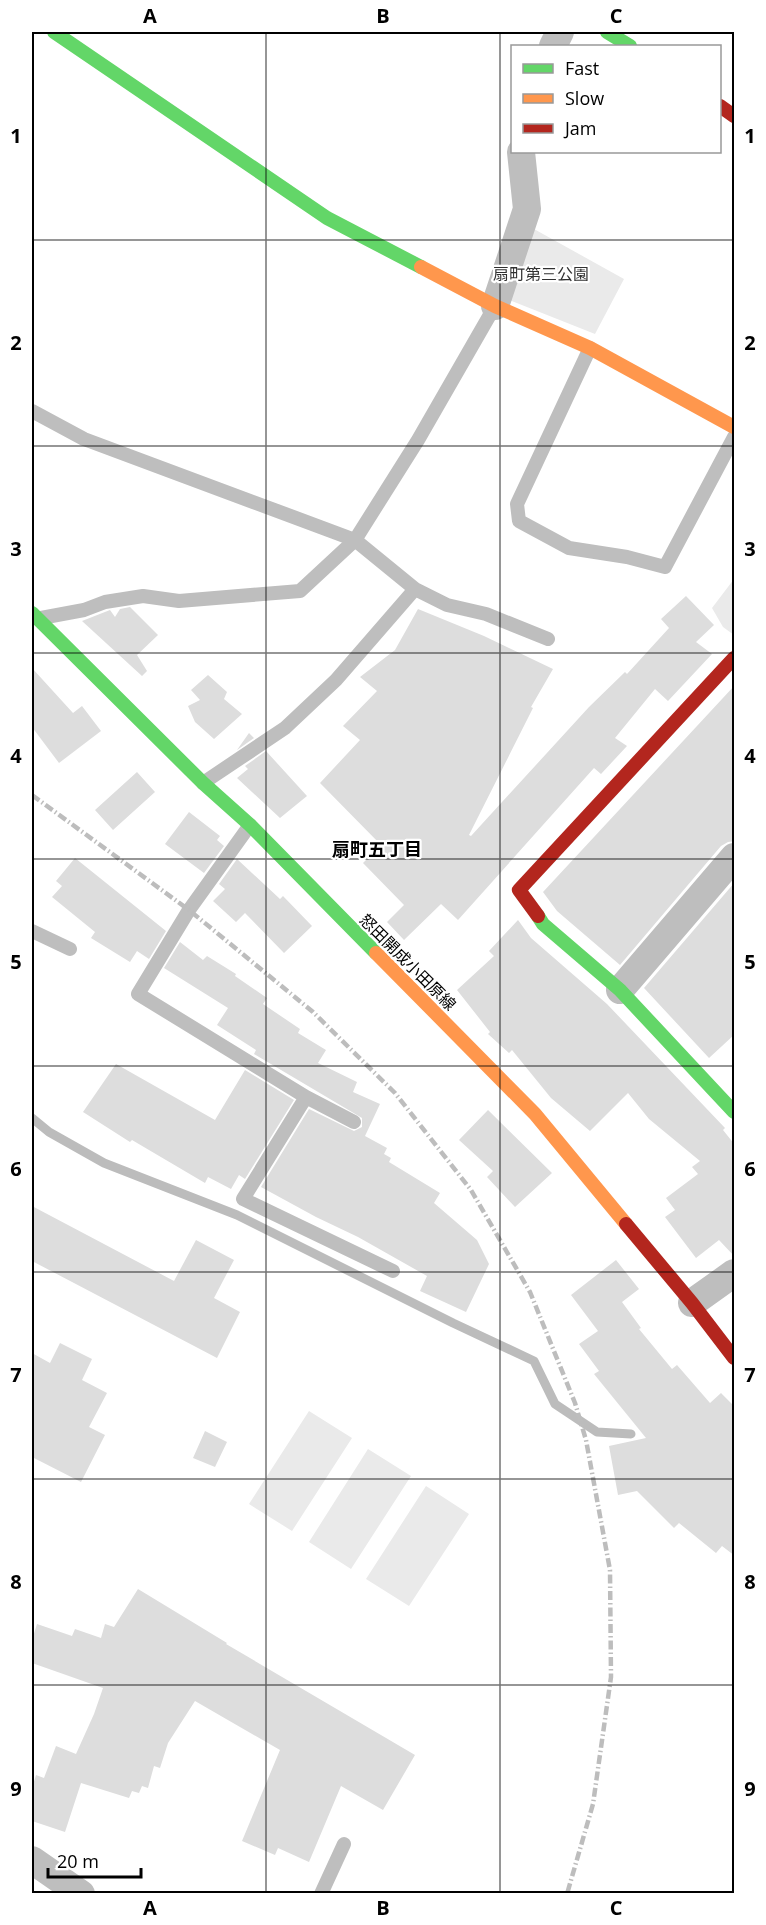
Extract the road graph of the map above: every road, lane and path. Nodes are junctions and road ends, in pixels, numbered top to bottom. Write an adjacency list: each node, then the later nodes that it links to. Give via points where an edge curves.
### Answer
1 (54, 32): 7 (street, via 327,218)
2 (607, 32): 3 (street)
3 (628, 45)
4 (721, 107): 5 (street)
5 (735, 116)
6 (521, 153): 7 (street, via 527,209)
7 (495, 306): 8 (street); 12 (lane)
8 (590, 348): 10 (street); 11 (lane, via 517,504 519,521 569,548 665,567)
9 (32, 411): 12 (lane, via 84,439)
10 (735, 427)
11 (735, 437)
12 (355, 540): 13 (lane); 14 (lane, via 300,591 179,601 142,596 84,610)
13 (415, 589): 15 (lane, via 447,605); 17 (lane, via 336,680 285,728)
14 (35, 616): 17 (street, 怒田開成小田原線)
15 (548, 639)
16 (735, 658): 22 (street, via 519,890 543,924)
17 (203, 783): 18 (street, 怒田開成小田原線)
18 (250, 825): 23 (lane, via 189,910 138,994); 28 (street, 怒田開成小田原線, via 535,1114)
19 (735, 857): 22 (street)
20 (32, 931): 21 (lane)
21 (70, 949)
22 (620, 990): 24 (street)
23 (306, 1097): 25 (lane); 26 (lane, via 243,1199)
24 (730, 1097)
25 (354, 1122)
26 (393, 1271)
27 (735, 1273): 28 (street)
28 (692, 1303): 29 (street, 怒田開成小田原線)
29 (735, 1358)
30 (344, 1844): 33 (lane)
31 (32, 1860): 32 (street)
32 (81, 1893)
33 (321, 1893)

